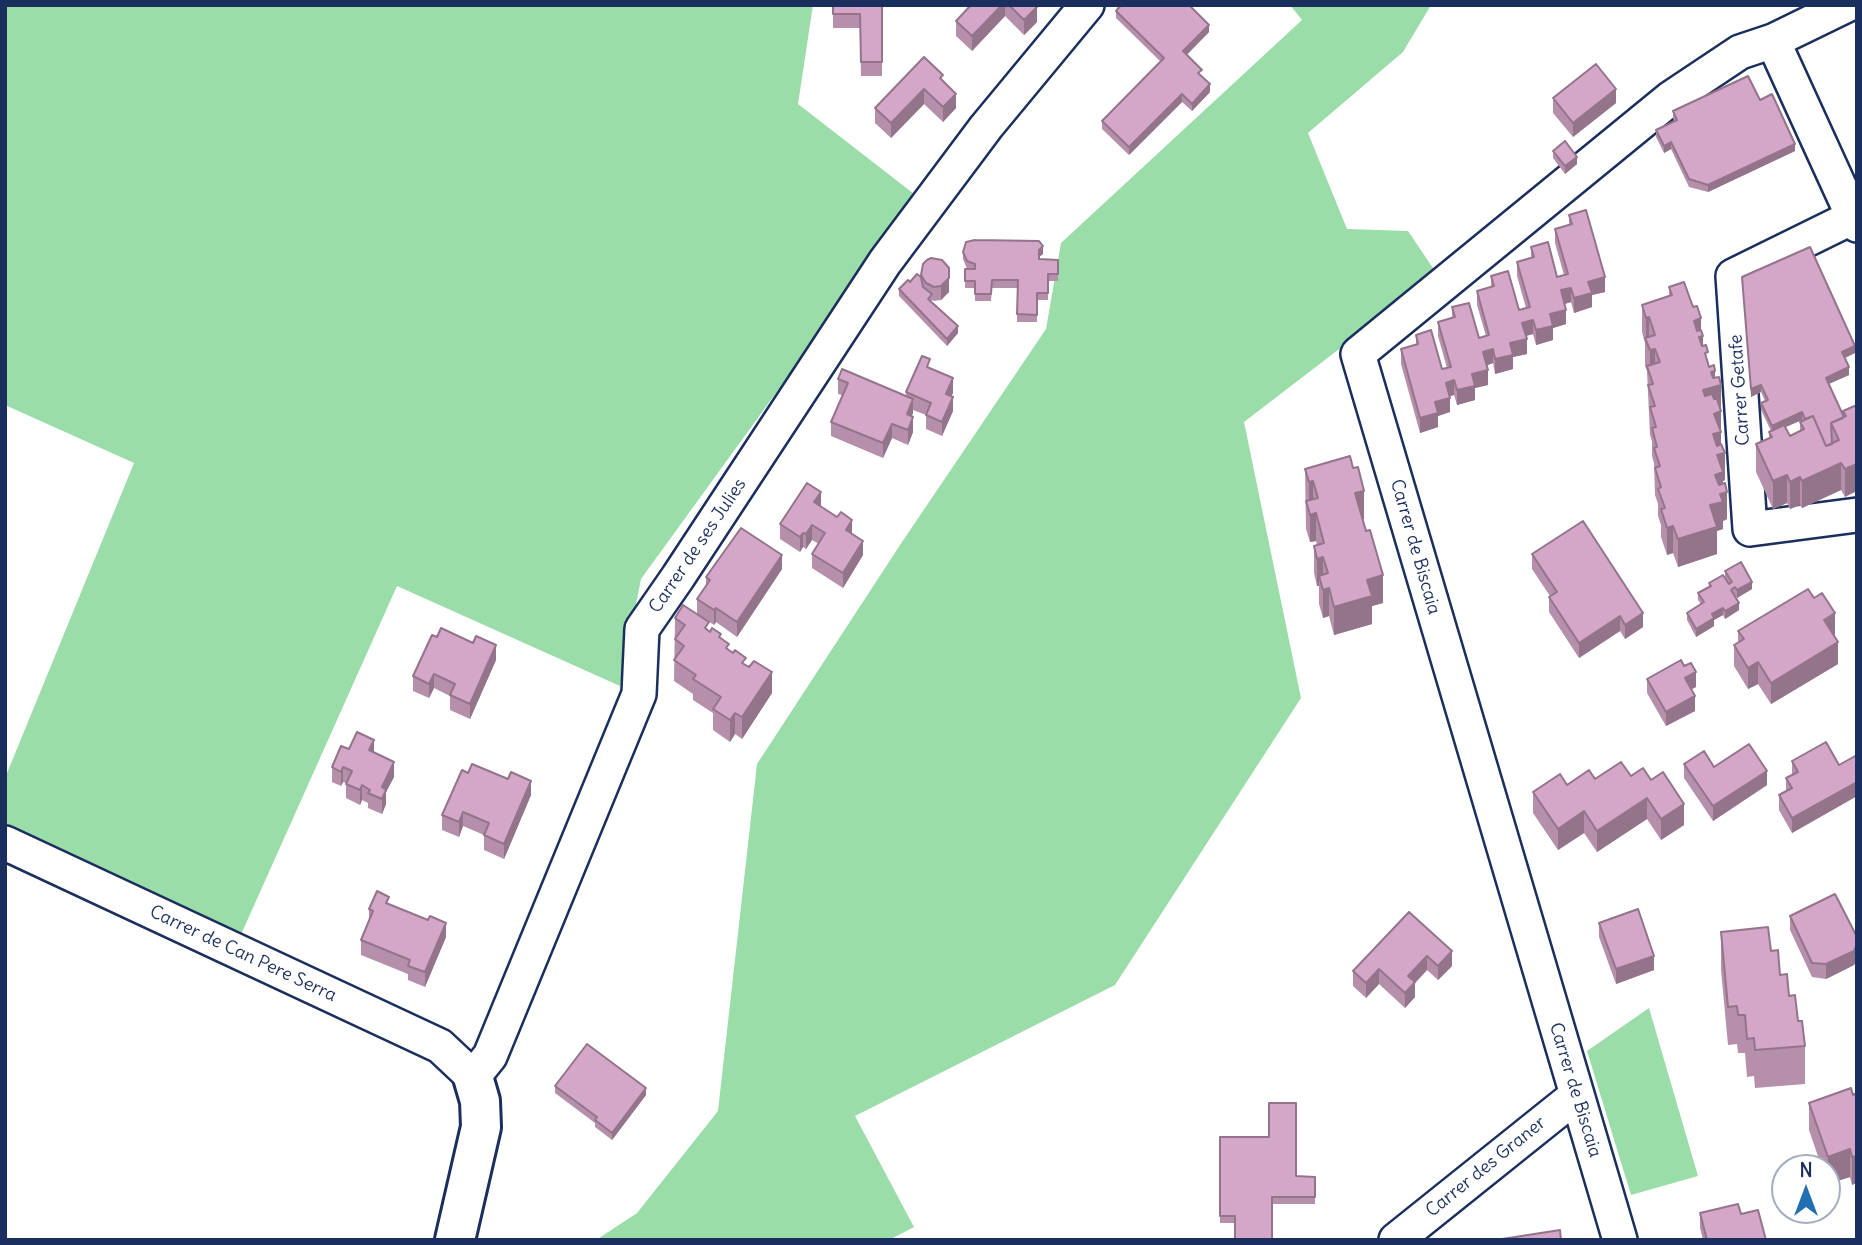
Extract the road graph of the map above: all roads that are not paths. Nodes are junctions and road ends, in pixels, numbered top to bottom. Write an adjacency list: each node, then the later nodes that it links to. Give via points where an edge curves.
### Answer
1 (1087, 5): 7 (street, Carrer de ses Julies, via 986,127 885,262 642,629 639,694 490,1056)
2 (1847, 5): 3 (street)
3 (1773, 41): 4 (street); 8 (street, Carrer de Biscaia, via 1740,52 1671,99 1358,354)
4 (1855, 221): 5 (street, Carrer Getafe, via 1733,276 1750,529)
5 (1857, 515)
6 (5, 844): 7 (street, Carrer de Can Pere Serra, via 440,1046)
7 (473, 1077): 9 (street, via 481,1101 481,1127)
8 (1577, 1095): 10 (street, Carrer des Graner); 11 (street, Carrer de Biscaia)
9 (456, 1240)
10 (1396, 1240)
11 (1620, 1240)

